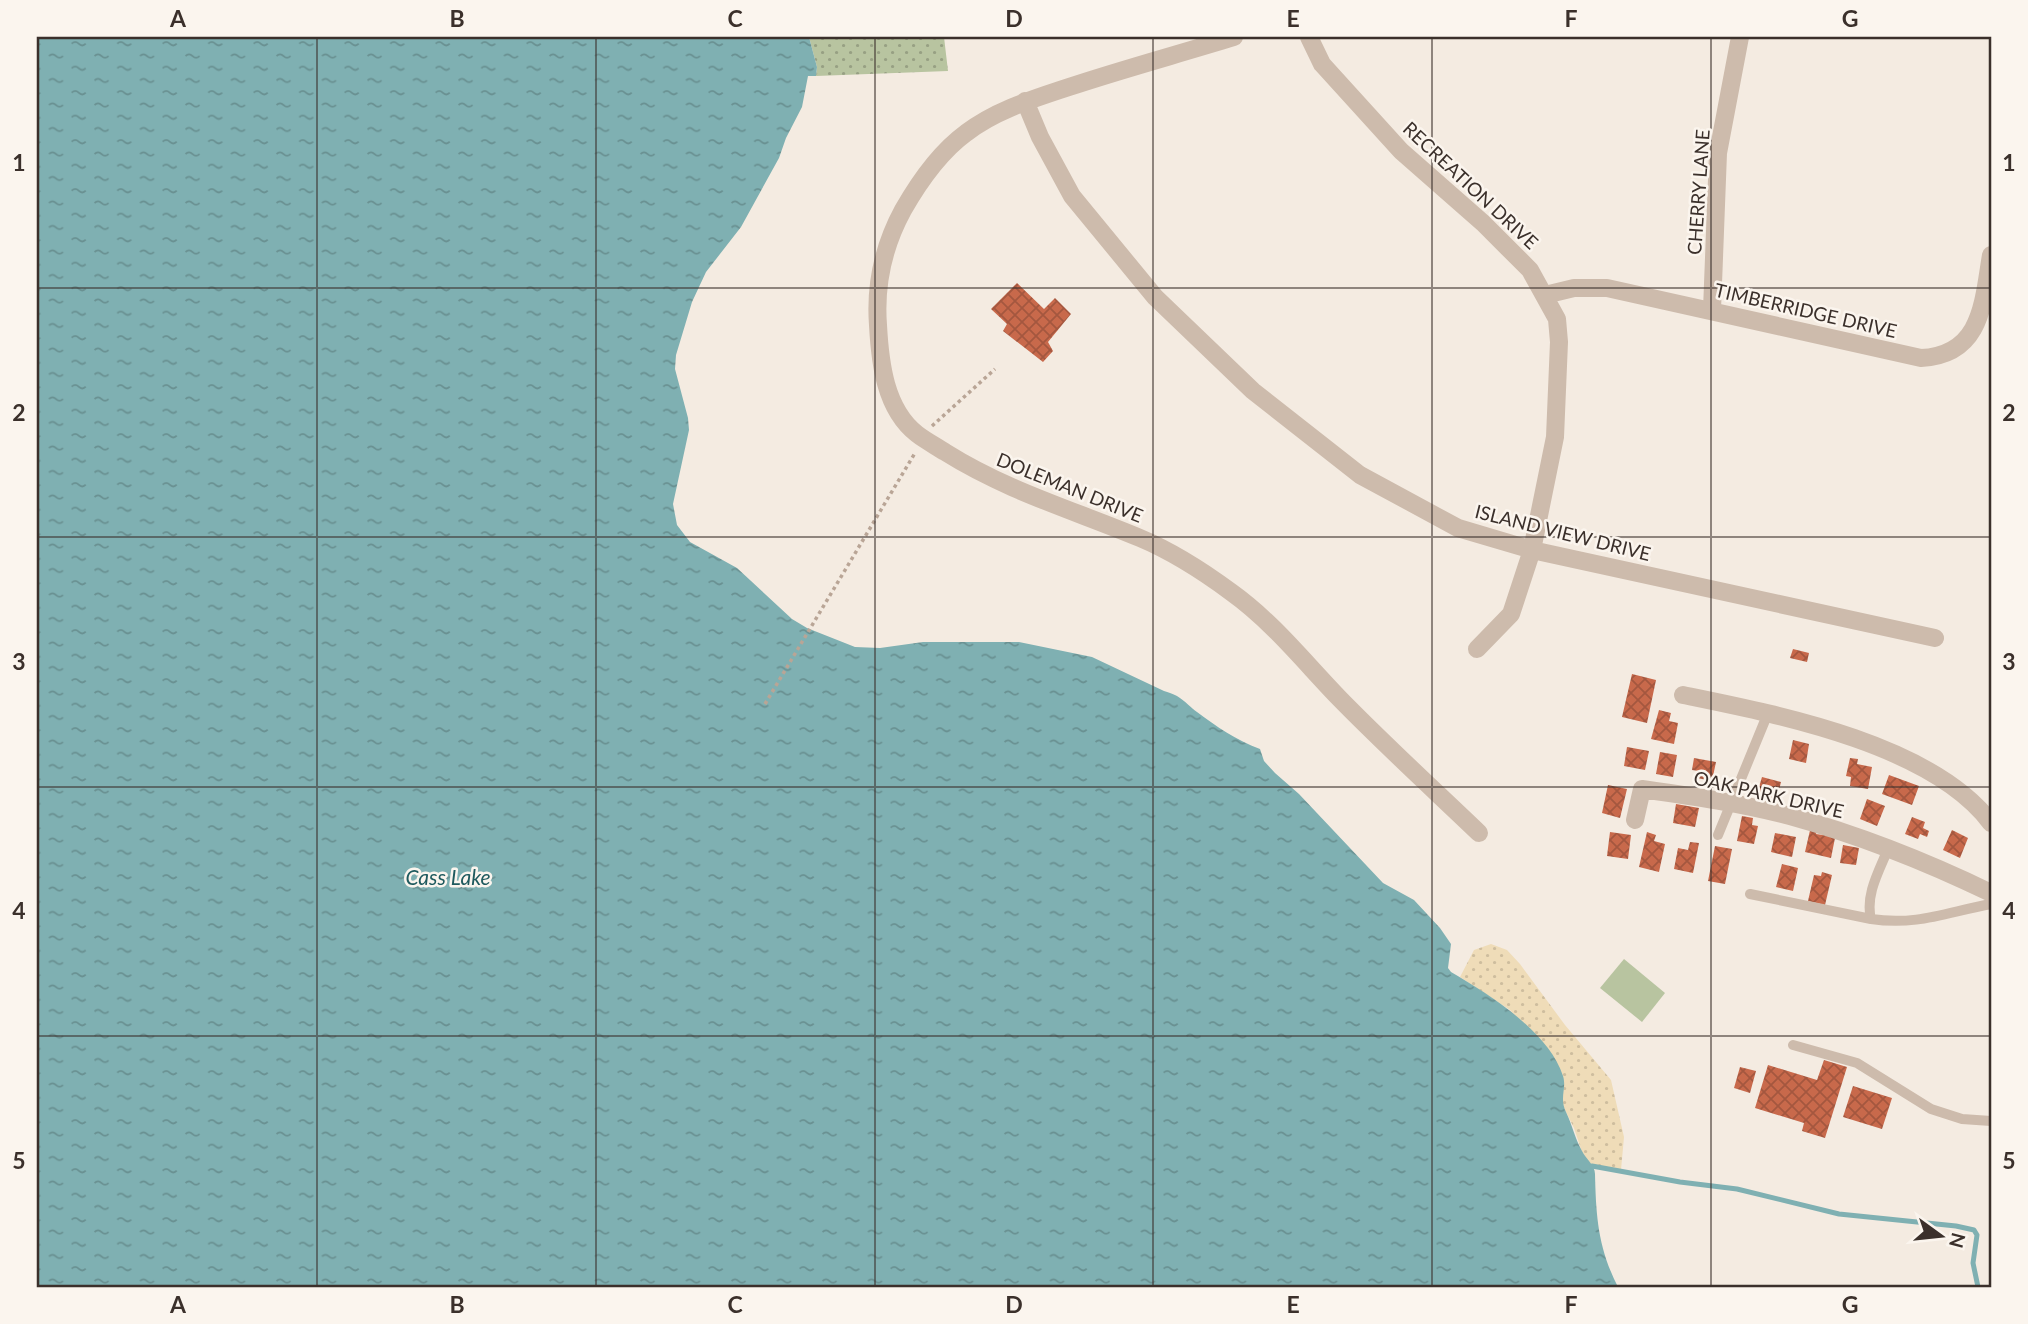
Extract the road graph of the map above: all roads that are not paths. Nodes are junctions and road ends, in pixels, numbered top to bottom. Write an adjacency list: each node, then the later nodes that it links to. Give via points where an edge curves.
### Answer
1 (1234, 37): 4 (street, DOLEMAN DRIVE)
2 (1309, 37): 6 (street, RECREATION DRIVE, via 1322,64 1392,141 1530,270)
3 (1740, 37): 7 (street, CHERRY LANE, via 1718,153)
4 (1025, 102): 8 (street, ISLAND VIEW DRIVE, via 1072,196 1155,297 1253,391 1360,475 1458,528); 16 (street, DOLEMAN DRIVE, via 965,133 915,189 897,222 884,256 877,319 887,390 901,416 923,438 996,482 1143,539 1233,593)
5 (1991, 255): 7 (street, TIMBERRIDGE DRIVE, via 1981,313 1970,335 1938,357 1921,358)
6 (1545, 295): 7 (street, TIMBERRIDGE DRIVE, via 1606,288); 8 (street, RECREATION DRIVE, via 1557,319 1559,342 1555,423)
7 (1712, 310)
8 (1532, 550): 9 (street, ISLAND VIEW DRIVE); 10 (street, RECREATION DRIVE, via 1511,614)
9 (1935, 638)
10 (1477, 649)
11 (1683, 695): 12 (street)
12 (1768, 712): 13 (lane); 15 (street, via 1909,761 1950,782 1977,804)
13 (1731, 803): 14 (street, OAK PARK DRIVE, via 1642,789); 17 (lane); 18 (street, OAK PARK DRIVE, via 1789,816)
14 (1635, 820)
15 (1991, 823)
16 (1479, 833)
17 (1718, 835)
18 (1888, 849): 19 (street, OAK PARK DRIVE); 22 (lane, via 1872,888)
19 (1991, 893)
20 (1750, 894): 22 (lane)
21 (1991, 904): 22 (lane, via 1933,919 1895,923)
22 (1871, 919)
23 (1793, 1045): 24 (lane, via 1857,1063 1931,1109 1962,1119)
24 (1991, 1121)

